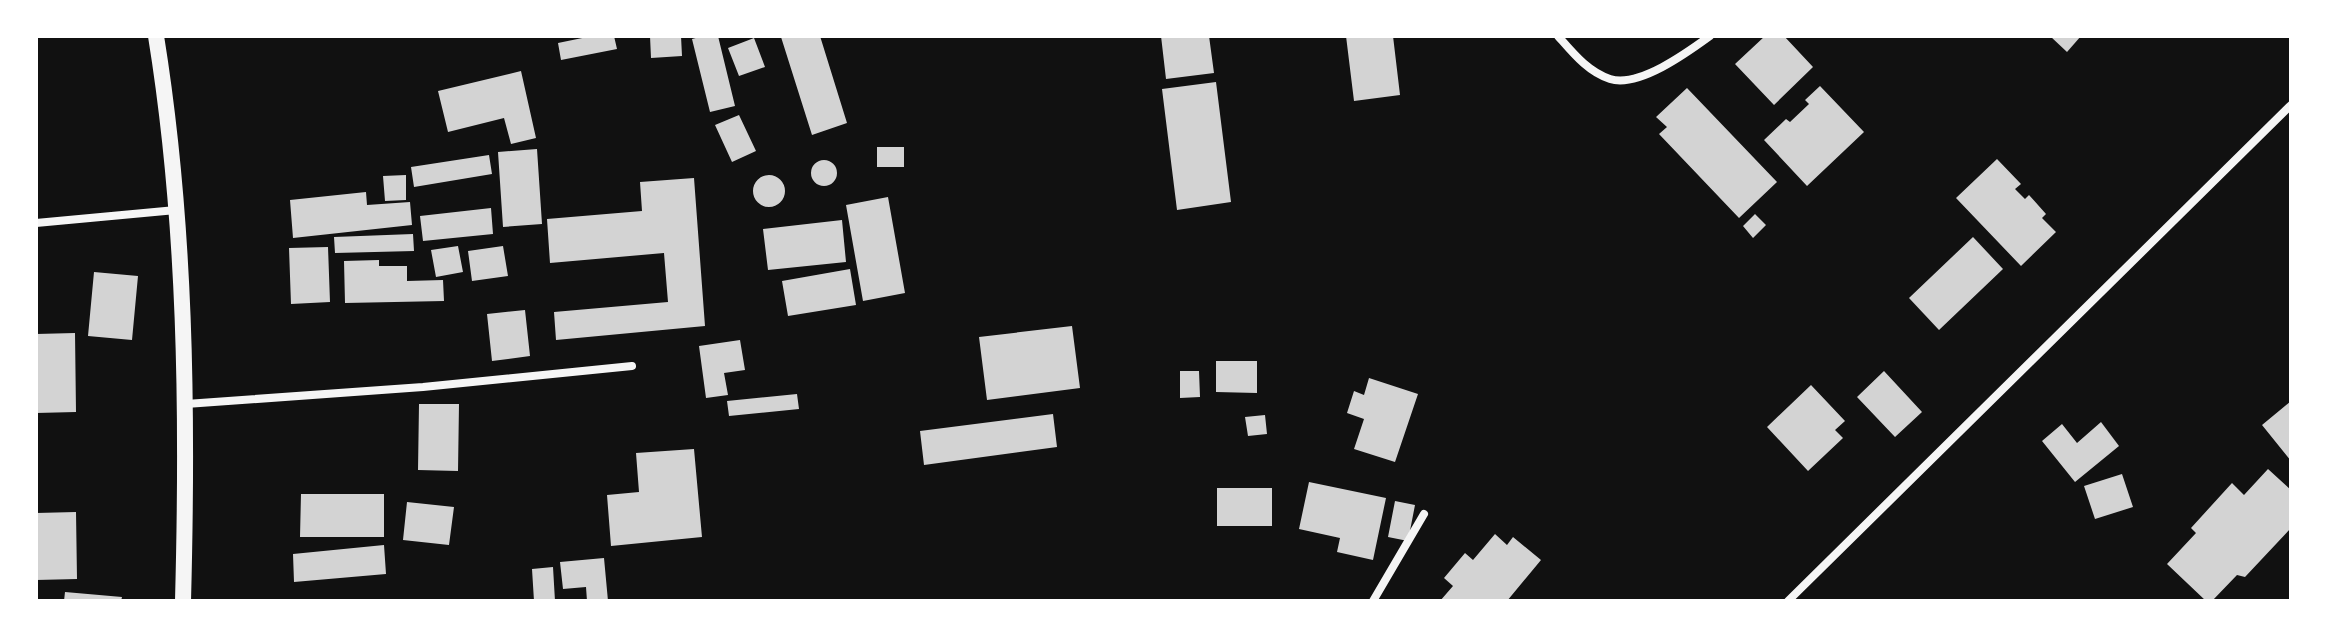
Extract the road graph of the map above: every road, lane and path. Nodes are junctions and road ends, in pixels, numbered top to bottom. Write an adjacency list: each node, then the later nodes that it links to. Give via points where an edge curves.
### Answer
1 (156, 36): 5 (main road)
2 (1558, 36): 3 (street, via 1591,70 1613,80 1664,66)
3 (1710, 36)
4 (2291, 105): 12 (street)
5 (176, 210): 6 (street); 8 (main road)
6 (36, 223)
7 (632, 366): 8 (street)
8 (186, 404): 10 (main road)
9 (1424, 514): 11 (street)
10 (183, 601)
11 (1373, 601)
12 (1788, 601)

